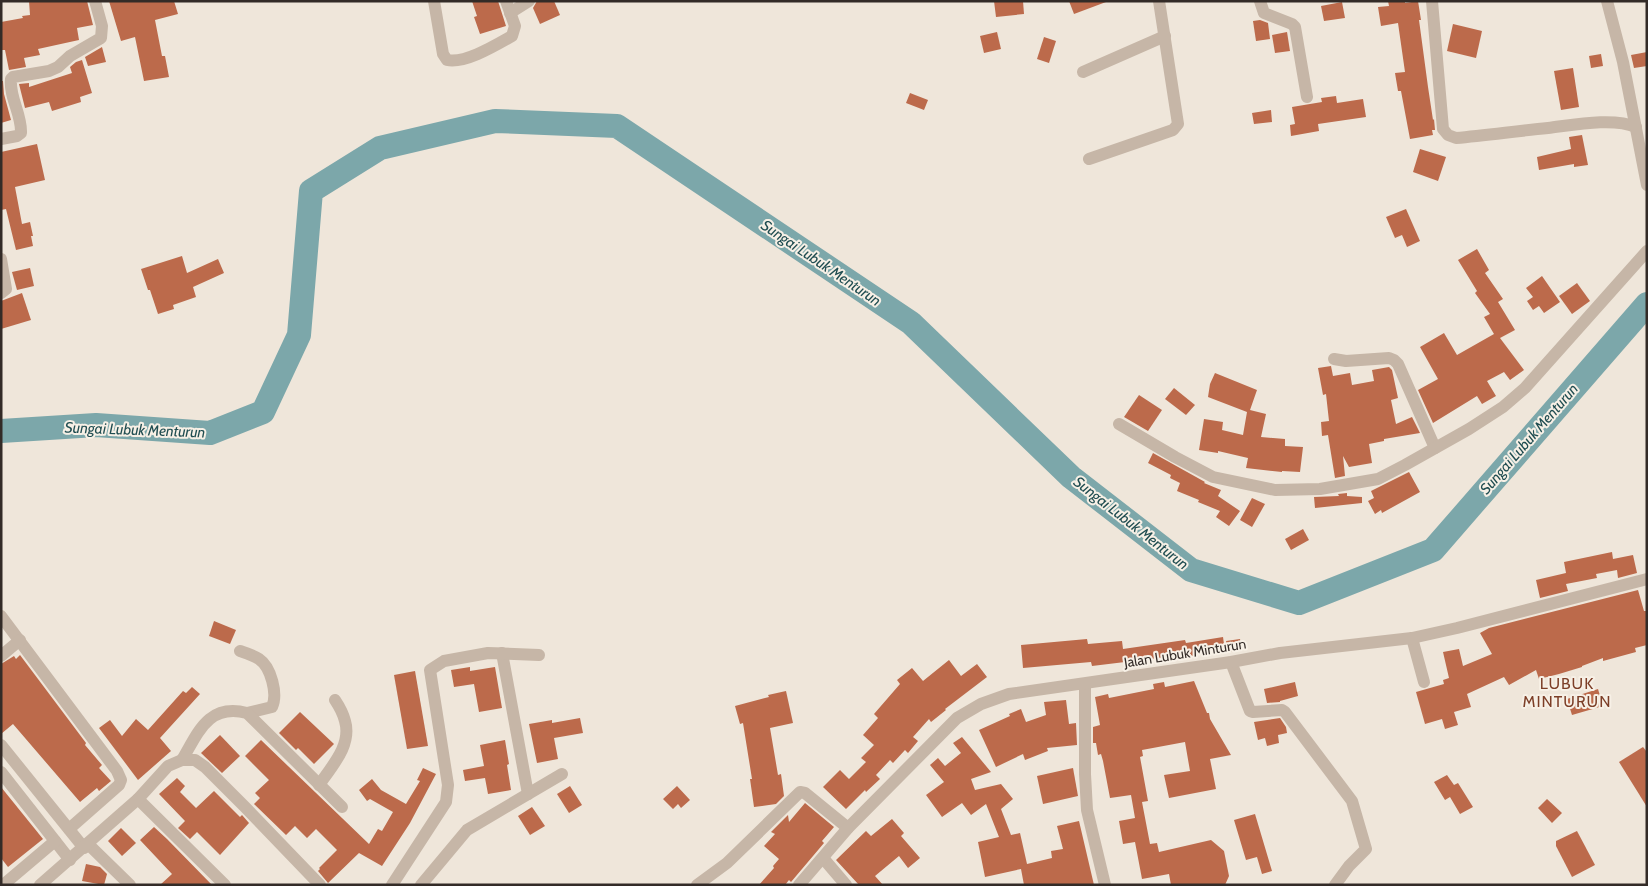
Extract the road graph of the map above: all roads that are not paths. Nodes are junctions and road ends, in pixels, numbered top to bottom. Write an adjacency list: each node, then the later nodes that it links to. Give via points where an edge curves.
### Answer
1 (434, 1): 8 (street, via 442,54 452,62 512,36 515,26)
2 (529, 1): 8 (street)
3 (1160, 1): 9 (street)
4 (1260, 1): 12 (street, via 1264,13 1295,27)
5 (1432, 1): 13 (street, via 1443,129 1448,135 1456,138 1590,124 1615,123)
6 (1607, 1): 13 (street)
7 (97, 2): 11 (street, via 101,38 49,71)
8 (508, 7)
9 (1165, 36): 10 (street); 15 (street, via 1177,126)
10 (1083, 72)
11 (6, 77): 14 (street, via 18,110 21,134)
12 (1307, 98)
13 (1636, 127): 16 (street)
14 (1, 139)
15 (1089, 159)
16 (1647, 185)
17 (1647, 251): 22 (street, via 1525,388 1503,407)
18 (1, 259): 19 (street, via 6,282 6,289)
19 (1, 293)
20 (1334, 359): 22 (street, via 1394,360)
21 (1119, 424): 22 (street, via 1213,477 1275,490 1320,490 1378,478)
22 (1435, 448)
23 (1647, 579): 25 (street, Jalan Lubuk Minturun)
24 (1, 616): 26 (street)
25 (1412, 638): 31 (street, Jalan Lubuk Minturun, via 1280,652); 32 (street)
26 (20, 640): 30 (street); 45 (street, via 121,780)
27 (240, 651): 35 (street, via 259,659 267,667 273,690 272,707)
28 (502, 654): 29 (street); 41 (street); 55 (street, via 488,653 444,661 430,670 448,785 446,802)
29 (539, 655)
30 (1, 656)
31 (1231, 662): 33 (street, Jalan Lubuk Minturun); 61 (street, via 1250,711 1285,712 1352,802 1366,849)
32 (1424, 682)
33 (1085, 684): 44 (street, Jalan Lubuk Minturun, via 1009,694 965,713); 60 (street, via 1087,810)
34 (335, 700): 40 (street, via 345,718 346,737 342,752)
35 (247, 713): 37 (street, via 229,711 216,714 204,723); 40 (street)
36 (1, 745): 45 (street)
37 (182, 760): 42 (street, via 168,766); 54 (street, via 195,760 205,768)
38 (1, 772): 46 (street)
39 (562, 774): 41 (street)
40 (319, 784): 43 (street)
41 (528, 794): 56 (street, via 467,830)
42 (138, 799): 47 (street); 53 (street)
43 (342, 807)
44 (848, 828): 48 (street, Jalan Lubuk Minturun); 57 (street, via 800,792 727,863)
45 (69, 829): 47 (street)
46 (55, 841): 49 (street); 50 (street)
47 (86, 846): 49 (street); 52 (street)
48 (823, 858): 58 (street, Jalan Lubuk Minturun); 59 (street)
49 (70, 860): 51 (street)
50 (3, 885)
51 (40, 885)
52 (130, 885)
53 (225, 885)
54 (320, 885)
55 (393, 885)
56 (421, 885)
57 (697, 885)
58 (799, 885)
59 (846, 885)
60 (1105, 885)
61 (1334, 885)

